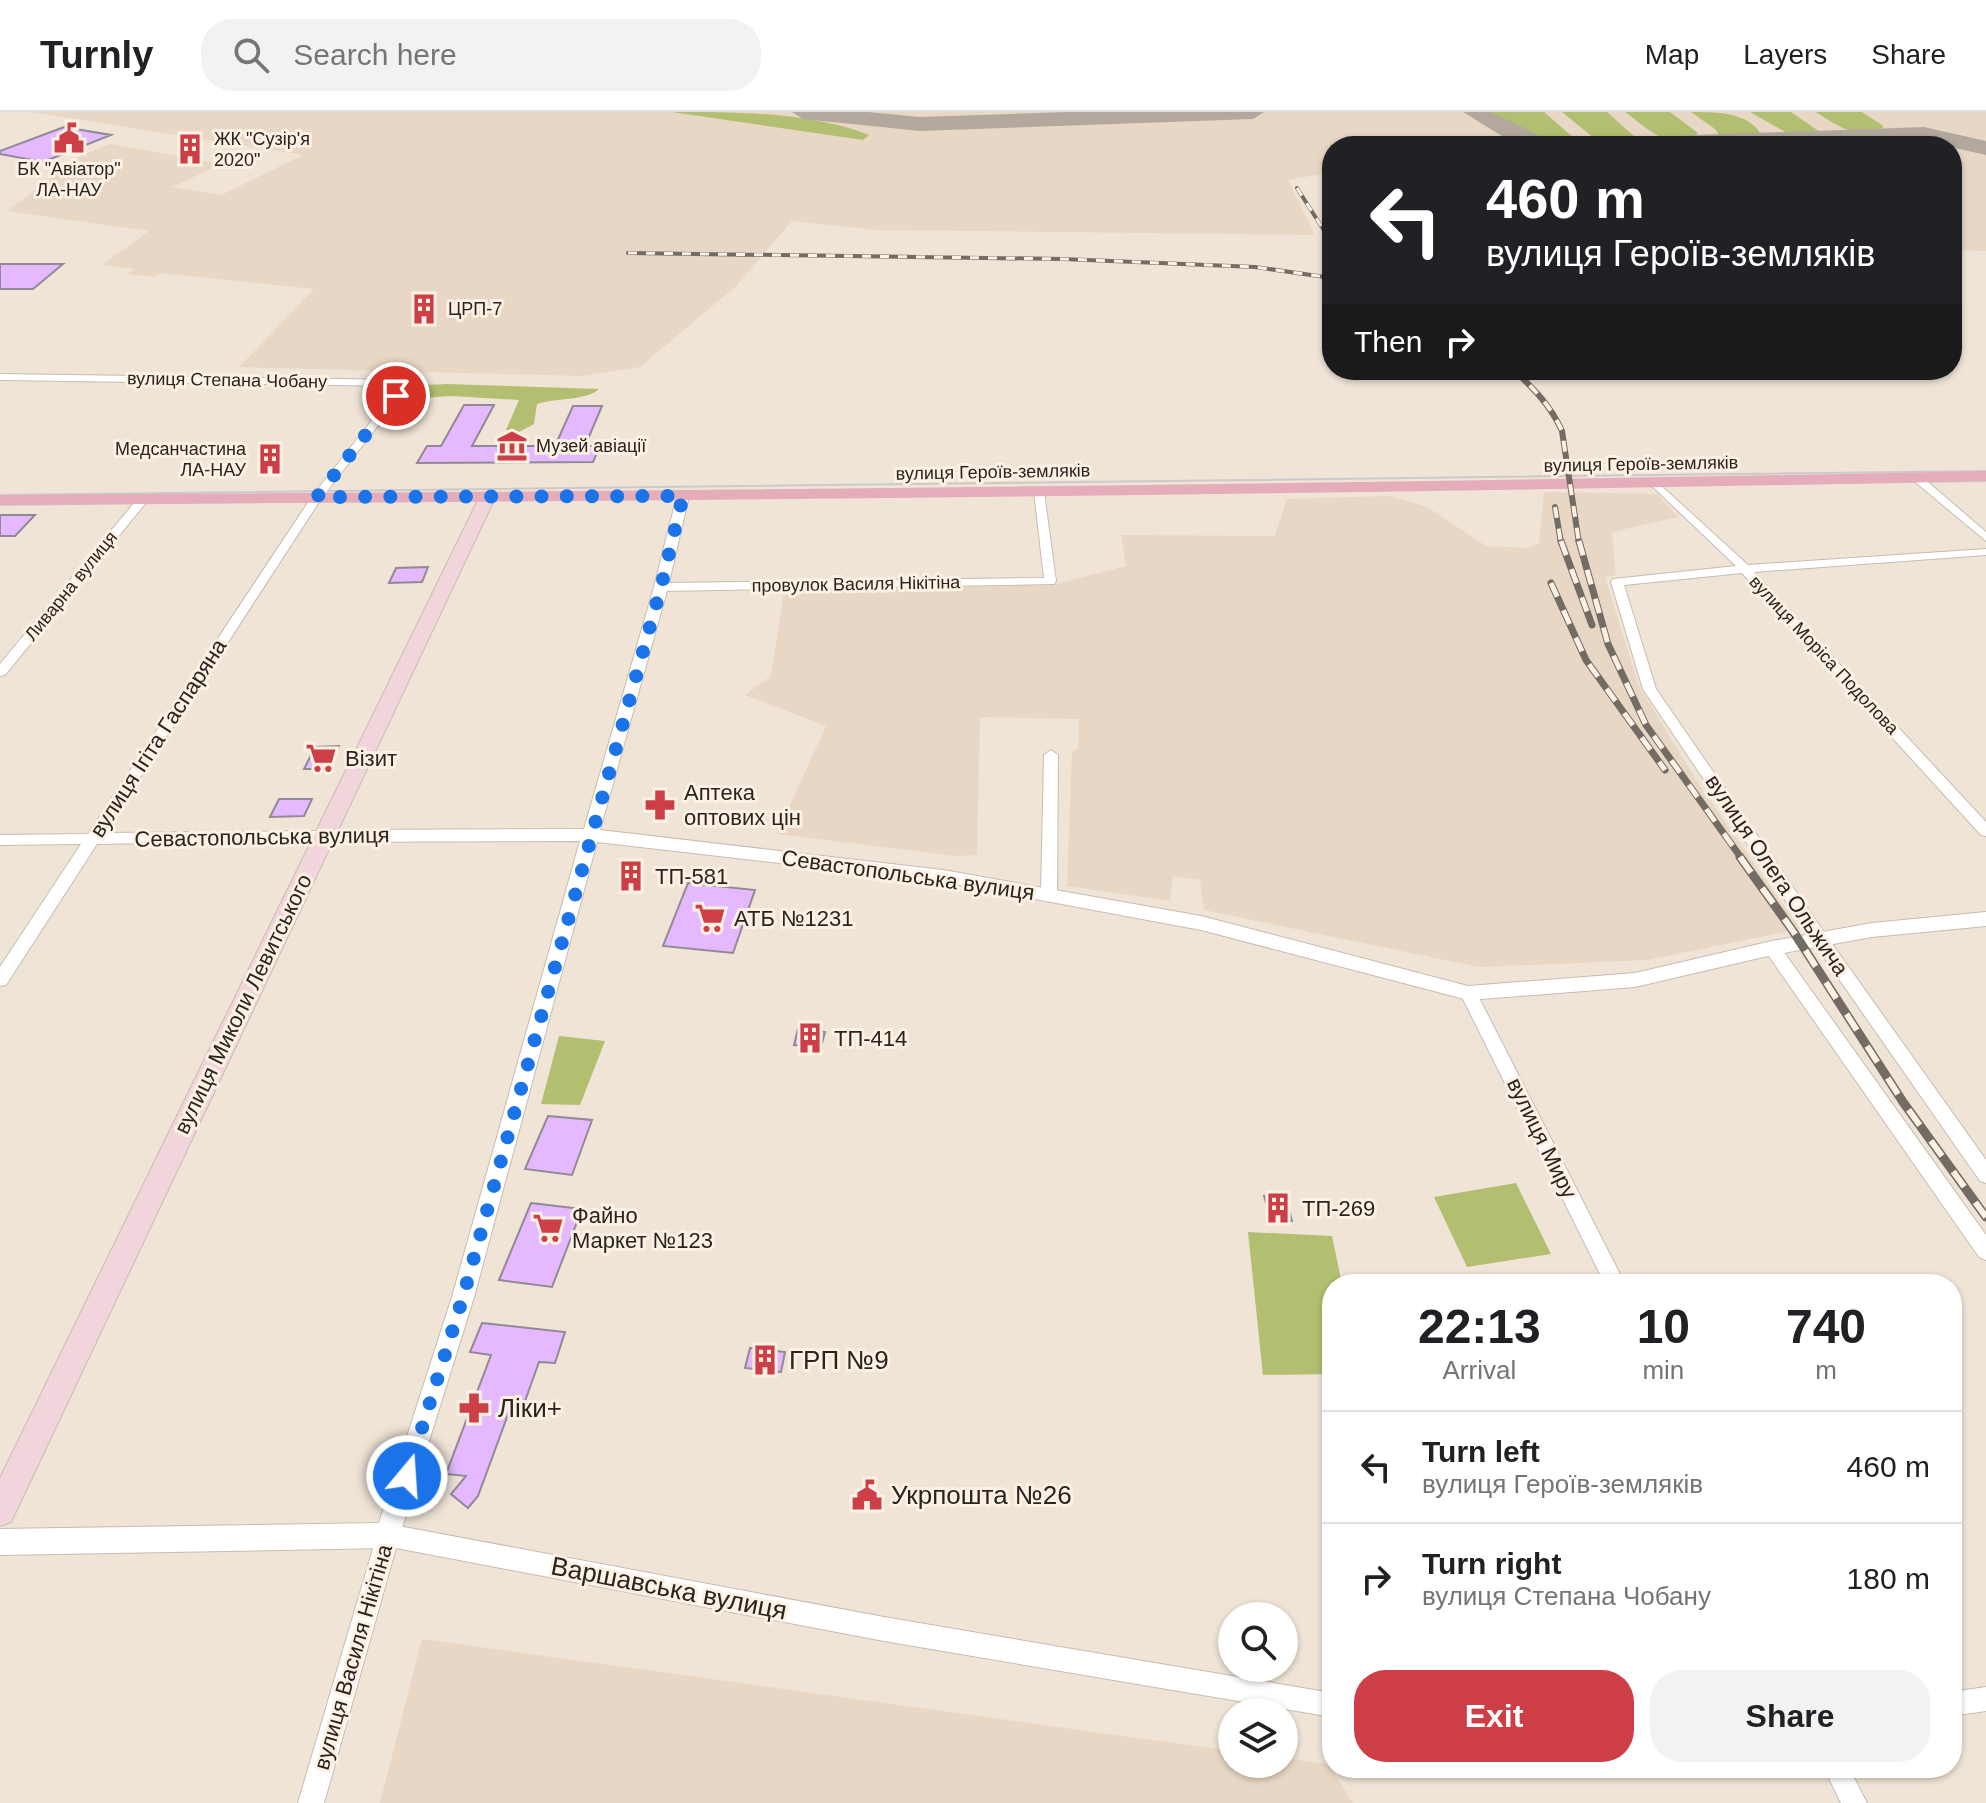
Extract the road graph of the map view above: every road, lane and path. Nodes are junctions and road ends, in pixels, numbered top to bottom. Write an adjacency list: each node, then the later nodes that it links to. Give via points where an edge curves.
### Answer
1 (0, 377): 7 (street, вулиця Степана Чобану, via 406,383)
2 (1986, 476): 3 (main road, вулиця Героїв-земляків)
3 (1918, 479): 4 (main road, вулиця Героїв-земляків); 11 (street)
4 (1656, 484): 5 (main road, вулиця Героїв-земляків); 13 (street, вулиця Моріса Подолова)
5 (1039, 492): 6 (main road, вулиця Героїв-земляків); 14 (street, провулок Василя Нікітіна, via 1050,581)
6 (683, 496): 8 (main road, вулиця Героїв-земляків); 14 (street, вулиця Василя Нікітіна)
7 (317, 497): 8 (main road, вулиця Героїв-земляків); 9 (main road, вулиця Героїв-земляків); 20 (street, вулиця Ігіта Гаспаряна)
8 (487, 498): 19 (main road, вулиця Миколи Левитського)
9 (143, 499): 10 (main road, вулиця Героїв-земляків); 15 (street, Ливарна вулиця)
10 (0, 500)
11 (1986, 538)
12 (1986, 552): 13 (street)
13 (1745, 569): 17 (street, вулиця Моріса Подолова); 24 (street, вулиця Олега Ольжича, via 1617,582 1650,689)
14 (661, 587): 18 (street, вулиця Василя Нікітіна)
15 (0, 672)
16 (1051, 755): 22 (street)
17 (1986, 831)
18 (590, 835): 19 (street, Севастопольська вулиця); 22 (street, Севастопольська вулиця, via 943,876); 32 (street, вулиця Василя Нікітіна, via 463,1297)
19 (323, 836): 20 (street, Севастопольська вулиця); 31 (main road, вулиця Миколи Левитського)
20 (92, 839): 21 (street, Севастопольська вулиця); 26 (street, вулиця Ігіта Гаспаряна)
21 (0, 840)
22 (1049, 895): 27 (street, Севастопольська вулиця, via 1201,923)
23 (1986, 919): 24 (street, Севастопольська вулиця, via 1872,930)
24 (1822, 942): 25 (street, Севастопольська вулиця); 28 (street, вулиця Олега Ольжича)
25 (1772, 948): 27 (street, Севастопольська вулиця, via 1635,980); 29 (street, вулиця Олега Ольжича)
26 (0, 980)
27 (1468, 993): 30 (street, вулиця Миру)
28 (1986, 1175)
29 (1986, 1251)
30 (1610, 1274)
31 (0, 1511)
32 (388, 1535): 33 (street, Варшавська вулиця); 35 (street, Варшавська вулиця, via 884,1629); 38 (street, вулиця Василя Нікітіна)
33 (0, 1542)
34 (1986, 1699): 36 (street)
35 (1322, 1703)
36 (1962, 1703)
37 (1841, 1778): 39 (street)
38 (311, 1803)
39 (1854, 1803)

